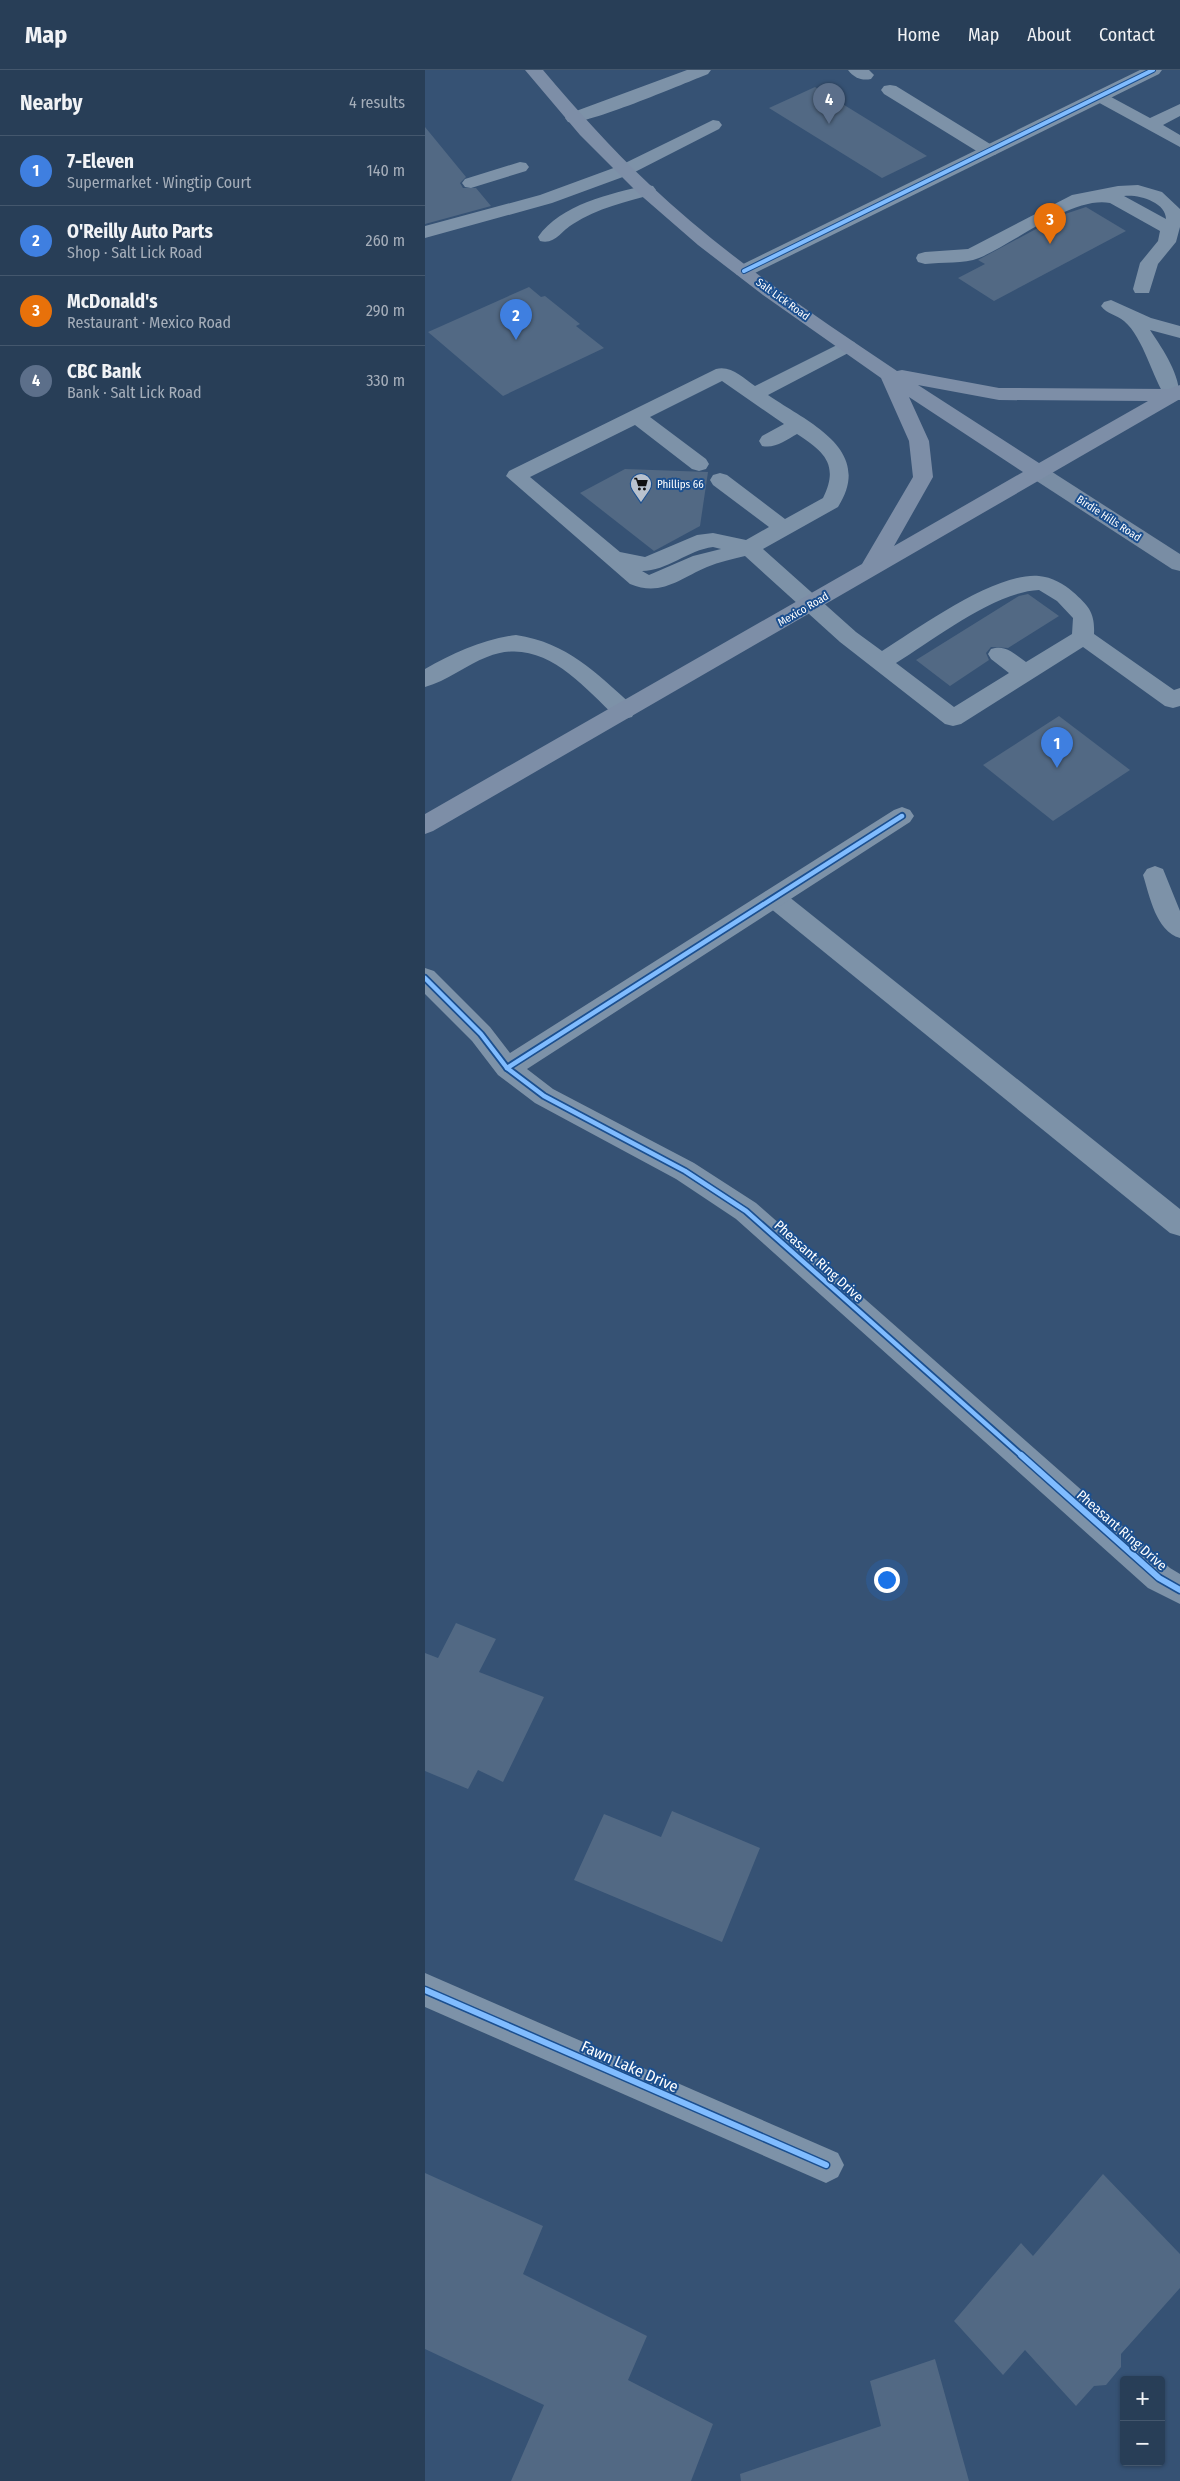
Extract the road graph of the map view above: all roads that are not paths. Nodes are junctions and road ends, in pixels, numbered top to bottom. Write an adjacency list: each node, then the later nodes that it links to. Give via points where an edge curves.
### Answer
1 (534, 70): 7 (main road, Salt Lick Road)
2 (702, 70): 7 (street)
3 (1153, 70): 5 (street)
4 (890, 90): 11 (street)
5 (1100, 96): 9 (street); 11 (street)
6 (1180, 109): 9 (street)
7 (574, 118): 13 (main road, Salt Lick Road)
8 (713, 124): 13 (street)
9 (1150, 125): 10 (street)
10 (1180, 142)
11 (989, 151): 19 (street)
12 (520, 167): 14 (street)
13 (625, 170): 15 (main road, Salt Lick Road); 16 (street, via 546,198)
14 (471, 183)
15 (647, 190): 17 (street, via 572,217 555,225); 19 (main road, Salt Lick Road, via 686,227)
16 (425, 232)
17 (547, 237)
18 (925, 258): 20 (street, via 973,254 1078,200 1103,196 1124,202 1170,229 1167,242 1149,263)
19 (744, 271): 24 (main road, Salt Lick Road)
20 (1143, 289)
21 (1111, 306): 22 (street)
22 (1133, 320): 23 (street); 26 (street)
23 (1180, 332)
24 (847, 346): 25 (main road, Salt Lick Road); 27 (street)
25 (889, 374): 26 (main road, via 999,394); 32 (main road, Salt Lick Road); 37 (main road, via 919,441 923,477)
26 (1177, 393): 32 (main road, Mexico Road)
27 (755, 394): 28 (street, via 723,373); 29 (street)
28 (636, 416): 31 (street); 35 (street, via 516,476 609,555 636,564 648,564 697,542 713,540)
29 (798, 425): 30 (street); 34 (street, via 830,447 839,463 839,488 831,502)
30 (769, 441)
31 (699, 464)
32 (1039, 473): 36 (main road, Birdie Hills Road); 37 (main road, Mexico Road)
33 (720, 480): 34 (street)
34 (784, 528): 35 (street)
35 (749, 548): 38 (street)
36 (1180, 564)
37 (869, 570): 38 (main road, Mexico Road)
38 (813, 603): 41 (street, via 848,637); 45 (main road, Mexico Road)
39 (1083, 637): 41 (street, via 1085,617 1054,587 1037,582 1001,592 959,624); 42 (street); 44 (street, via 1173,700)
40 (999, 654): 42 (street)
41 (881, 662): 42 (street, via 953,718)
42 (1025, 673)
43 (425, 679): 45 (street, via 499,644 527,644 549,650 569,662)
44 (1180, 696)
45 (624, 711): 47 (main road, Mexico Road)
46 (902, 816): 49 (street)
47 (425, 825)
48 (1155, 875): 50 (street, via 1167,912)
49 (774, 898): 52 (street); 53 (street)
50 (1180, 930)
51 (425, 978): 52 (street, Pheasant Ring Drive, via 481,1034)
52 (507, 1068): 54 (street, Pheasant Ring Drive, via 544,1096 685,1171 746,1211 1159,1578)
53 (1180, 1225)
54 (1180, 1590)
55 (425, 1990): 56 (street, Fawn Lake Drive)
56 (825, 2165)

